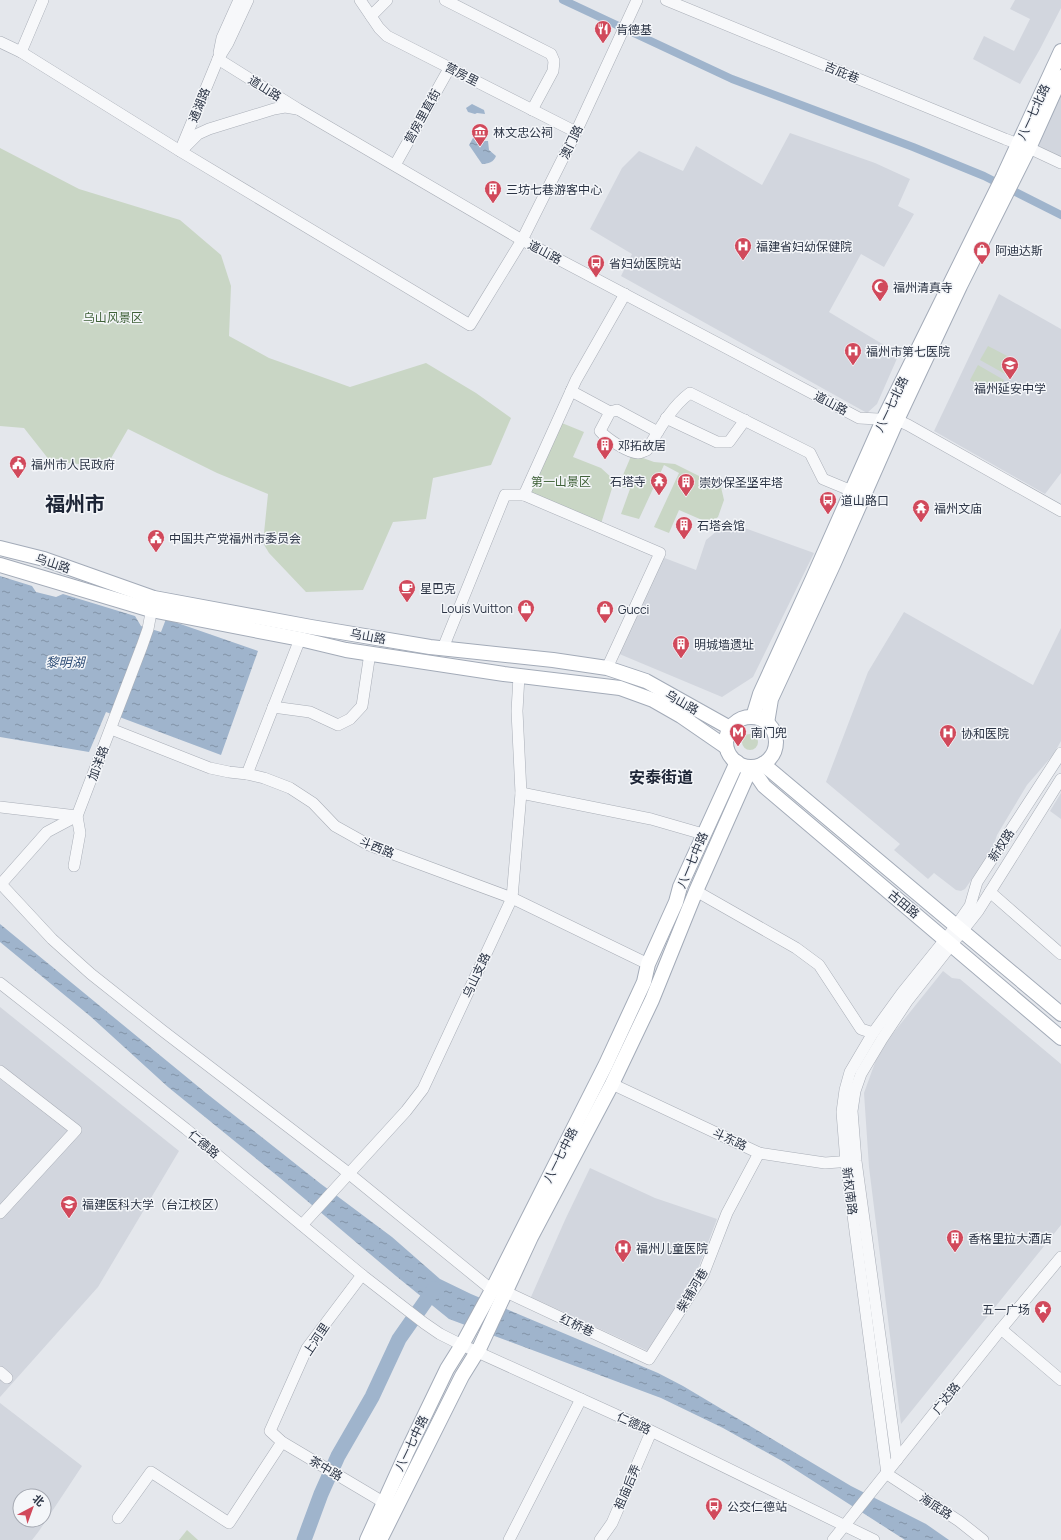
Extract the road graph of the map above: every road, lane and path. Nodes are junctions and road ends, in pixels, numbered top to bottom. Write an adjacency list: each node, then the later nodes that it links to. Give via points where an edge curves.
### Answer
1 (43, 0): 12 (street)
2 (239, 0): 13 (street, 通湖路, via 222,38)
3 (248, 0): 13 (street, 通湖路)
4 (360, 0): 9 (street, 营房里)
5 (387, 0): 9 (street)
6 (445, 0): 17 (street, via 551,54 554,61 553,71)
7 (638, 0): 18 (street, 澳门路)
8 (666, 0): 19 (street, 吉庇巷)
9 (371, 16): 14 (street, 营房里, via 378,28 387,36)
10 (0, 42): 12 (street)
11 (1061, 51): 19 (main road, 八一七北路)
12 (21, 52): 20 (street)
13 (218, 59): 16 (street, 道山路); 20 (street, 通湖路)
14 (450, 67): 17 (street, 营房里); 22 (street, 营房里直街)
15 (1061, 77): 19 (main road, 八一七北路)
16 (298, 109): 20 (street, via 274,109 209,129 198,134); 22 (street, 道山路)
17 (532, 110): 18 (street, 营房里)
18 (576, 132): 24 (street, 澳门路)
19 (1024, 146): 21 (street, 吉庇巷); 23 (main road, 八一七北路)
20 (180, 151): 24 (street, 澳门路, via 470,325)
21 (1061, 163)
22 (395, 165): 24 (street, 道山路)
23 (997, 201): 30 (main road, 八一七北路); 31 (main road)
24 (522, 240): 25 (street, 道山路)
25 (625, 294): 26 (street); 30 (street, 道山路, via 859,418)
26 (571, 391): 27 (street); 34 (street)
27 (610, 412): 32 (street, via 617,410); 32 (street, via 600,431 605,437 631,452 647,450)
28 (666, 418): 29 (street, via 717,442 729,442); 29 (street, via 690,393); 32 (street)
29 (745, 420): 33 (street, via 810,453 823,479)
30 (883, 420): 31 (street, 道山路); 33 (main road, 八一七北路)
31 (897, 420): 35 (street); 46 (main road, via 771,699)
32 (658, 432)
33 (852, 491): 45 (main road, 八一七北路, via 760,694)
34 (524, 494): 40 (street, via 505,495); 42 (street, via 660,553)
35 (1061, 511)
36 (0, 548): 38 (main road, 乌山路, via 44,559)
37 (0, 565): 38 (main road, 乌山路)
38 (153, 604): 39 (main road, 乌山路); 40 (main road, 乌山路); 48 (street, 加洋路, via 148,629)
39 (300, 639): 41 (main road, 乌山路); 44 (street)
40 (444, 648): 42 (main road, 乌山路)
41 (370, 653): 43 (main road, 乌山路); 44 (street, via 362,706 350,719 338,725 310,712)
42 (607, 668): 47 (main road, 乌山路, via 646,681)
43 (519, 676): 49 (main road, 乌山路, via 620,688 653,700); 55 (street, 乌山支路, via 517,711)
44 (274, 708): 53 (street)
45 (753, 717): 46 (main road); 47 (main road, via 740,719)
46 (768, 724): 52 (main road, via 775,737 774,753 769,759)
47 (730, 728): 49 (main road)
48 (111, 729): 53 (street, 斗西路, via 210,768); 57 (street, 加洋路)
49 (726, 747): 51 (main road)
50 (1061, 753): 64 (street, 新权路, via 977,882)
51 (736, 762): 52 (main road, via 742,765); 58 (main road, 八一七中路)
52 (757, 765): 61 (main road, 八一七中路); 64 (main road, 古田路); 65 (main road, 古田路, via 764,786)
53 (247, 774): 63 (street, 斗西路, via 276,782 301,794 335,826 369,845)
54 (1061, 780): 62 (street, 新权路)
55 (521, 793): 58 (street, via 652,819); 63 (street, 乌山支路)
56 (0, 807): 57 (street)
57 (77, 816): 59 (street, via 80,833); 60 (street, via 47,832)
58 (703, 834): 67 (main road, 八一七中路)
59 (74, 866)
60 (0, 884): 76 (street, 红桥巷, via 52,940 98,980)
61 (696, 891): 70 (street, via 796,948 819,965 861,1029); 73 (main road, 八一七中路, via 652,1000)
62 (990, 892): 64 (street, 新权路); 66 (street)
63 (512, 898): 67 (street, 斗西路); 76 (street, 乌山支路, via 423,1089)
64 (960, 928): 65 (street, 新权路); 69 (main road, 古田路)
65 (949, 941): 70 (street, 新权南路, via 902,994); 71 (main road, 古田路); 75 (street, 新权南路, via 861,1074 852,1111)
66 (1061, 954)
67 (648, 964): 81 (main road, 八一七中路, via 644,982)
68 (0, 983): 78 (street, 仁德路, via 186,1129)
69 (1061, 1014)
70 (873, 1033): 75 (street, 新权南路, via 850,1072 845,1090 842,1112)
71 (1061, 1038)
72 (0, 1070): 77 (street, via 76,1130)
73 (612, 1084): 74 (street, 斗东路); 81 (main road, 八一七中路)
74 (759, 1153): 75 (street, 斗东路, via 825,1162); 85 (street, 柴铺河巷, via 727,1213 703,1275)
75 (851, 1162): 91 (street, 新权南路); 92 (street, 新权南路)
76 (349, 1174): 78 (street, 乌山支路); 81 (street, 红桥巷)
77 (0, 1213)
78 (302, 1225): 80 (street, 仁德路)
79 (1061, 1257): 82 (street, 广达路)
80 (362, 1275): 83 (street, 仁德路, via 440,1334); 88 (street, 上河里, via 307,1348)
81 (501, 1291): 83 (main road, 八一七中路); 84 (main road, 八一七中路); 85 (street, 红桥巷)
82 (1000, 1329): 86 (street); 91 (street, 广达路)
83 (464, 1342): 84 (street, 仁德路); 93 (main road, 八一七中路, via 447,1369)
84 (480, 1346): 87 (street, 仁德路); 97 (main road, 八一七中路, via 462,1376)
85 (649, 1359)
86 (1061, 1380)
87 (581, 1399): 89 (street, 仁德路); 98 (street)
88 (270, 1431): 90 (street, 茶中路)
89 (651, 1432): 95 (street, 仁德路); 99 (street, 祖庙后弄, via 612,1523)
90 (282, 1442): 93 (street, 茶中路); 94 (street, via 230,1523 151,1472)
91 (897, 1460): 92 (street, 广达路)
92 (887, 1474): 95 (street, 广达路); 102 (street, 海底路, via 959,1520)
93 (383, 1502): 96 (main road, 八一七中路)
94 (118, 1518)
95 (843, 1526): 100 (street, 广达路); 101 (street, 仁德路)
96 (367, 1540)
97 (380, 1540)
98 (509, 1540)
99 (600, 1540)
100 (833, 1540)
101 (874, 1540)
102 (983, 1540)

